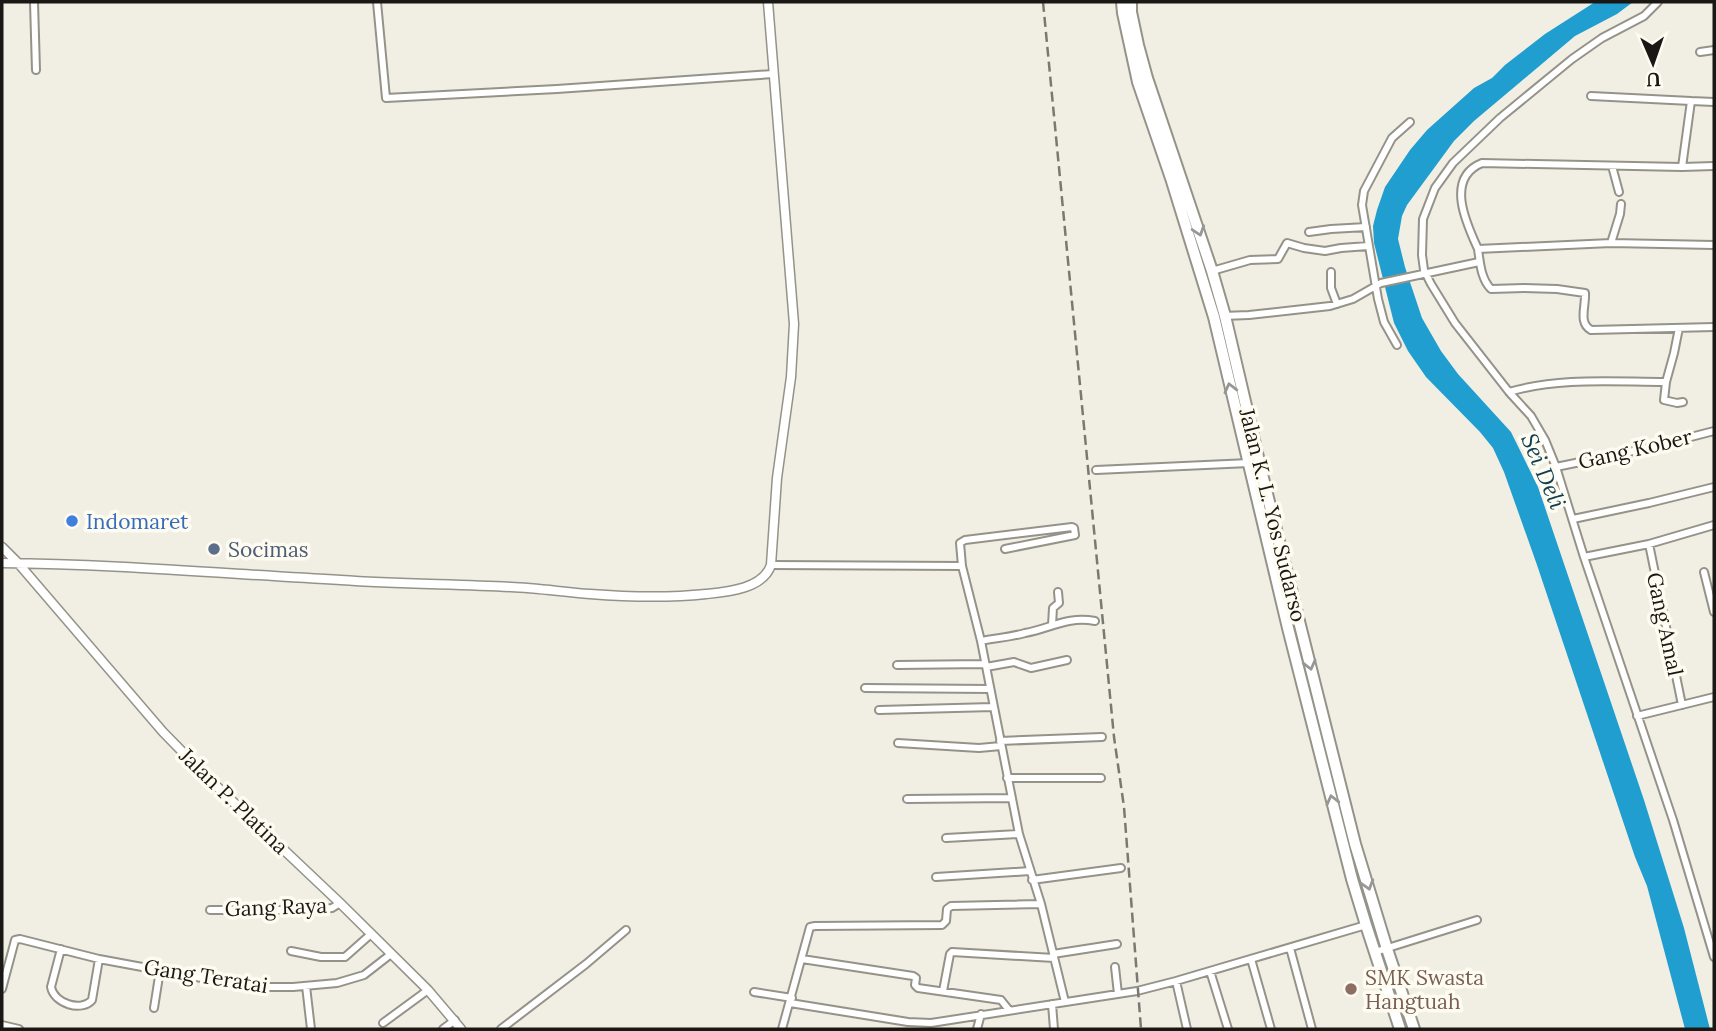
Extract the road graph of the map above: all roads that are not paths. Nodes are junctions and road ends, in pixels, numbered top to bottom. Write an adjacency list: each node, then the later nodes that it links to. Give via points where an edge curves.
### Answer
1 (34, 2): 9 (street)
2 (377, 2): 10 (street, via 386,97)
3 (768, 2): 10 (street)
4 (1122, 2): 32 (highway, Jalan K. L. Yos Sudarso, via 1138,82)
5 (1131, 2): 27 (highway, Jalan K. L. Yos Sudarso, one-way to 27, via 1147,78)
6 (1658, 2): 29 (street, via 1644,16 1573,59 1453,163 1435,188 1423,219)
7 (1714, 50): 8 (street)
8 (1700, 52)
9 (36, 70)
10 (773, 74): 52 (street, via 794,324)
11 (1591, 96): 12 (street)
12 (1691, 101): 13 (street); 17 (street)
13 (1714, 102)
14 (1410, 122): 20 (street, via 1392,138 1364,191)
15 (1612, 166): 17 (street); 18 (street); 25 (street, via 1477,165 1460,190)
16 (1714, 166): 17 (street)
17 (1682, 167)
18 (1619, 192)
19 (1621, 204): 22 (street)
20 (1366, 227): 21 (street); 23 (street)
21 (1309, 232)
22 (1611, 243): 24 (street); 25 (street)
23 (1368, 246): 27 (street, via 1325,251 1287,243 1278,259 1250,260); 30 (street)
24 (1714, 246)
25 (1478, 249): 26 (street)
26 (1479, 262): 29 (street); 34 (street, via 1491,289 1585,293 1584,323 1591,330)
27 (1212, 271): 32 (highway, Jalan K. L. Yos Sudarso)
28 (1331, 272): 31 (street)
29 (1426, 274): 30 (street); 37 (street, via 1455,323)
30 (1379, 284): 31 (street); 35 (street, via 1384,322)
31 (1336, 304): 32 (street)
32 (1219, 316): 40 (highway, Jalan K. L. Yos Sudarso, one-way to 32); 93 (highway, Jalan K. L. Yos Sudarso, one-way to 93, via 1355,844)
33 (1714, 327): 34 (street)
34 (1679, 328): 36 (street)
35 (1397, 345)
36 (1666, 382): 37 (street, via 1560,382); 38 (street, via 1664,400)
37 (1509, 392): 41 (street, via 1541,430)
38 (1683, 402)
39 (1714, 431): 41 (street, Gang Kober)
40 (1249, 463): 42 (street); 87 (highway, Jalan K. L. Yos Sudarso, one-way to 40)
41 (1556, 467): 44 (street)
42 (1096, 470)
43 (1714, 487): 44 (street)
44 (1573, 519): 49 (street)
45 (1714, 525): 46 (street)
46 (1649, 544): 49 (street); 66 (street, Gang Amal)
47 (2, 547): 51 (street, Jalan P. Platina)
48 (1005, 549): 53 (street, via 1075,535 1074,528 965,540 959,546)
49 (1584, 557): 69 (street)
50 (2, 563): 51 (street)
51 (18, 563): 52 (street, via 529,587 647,597 742,588 762,578); 83 (street, Jalan P. Platina, via 163,732)
52 (771, 565): 53 (street)
53 (962, 566): 59 (street)
54 (1704, 572): 56 (street)
55 (1058, 592): 58 (street)
56 (1714, 612)
57 (1095, 621): 58 (street, via 1081,618)
58 (1052, 625): 59 (street)
59 (981, 641): 62 (street)
60 (1067, 660): 62 (street, via 1031,668 1014,662)
61 (897, 665): 62 (street)
62 (986, 665): 64 (street)
63 (865, 688): 64 (street)
64 (990, 689): 67 (street)
65 (1714, 697): 66 (street)
66 (1682, 705): 69 (street)
67 (993, 707): 68 (street); 72 (street)
68 (878, 710)
69 (1637, 716): 98 (street)
70 (1102, 737): 72 (street)
71 (898, 743): 72 (street, via 979,748)
72 (1000, 743): 73 (street)
73 (1007, 778): 74 (street); 75 (street)
74 (1101, 778)
75 (1012, 798): 76 (street); 77 (street)
76 (907, 799)
77 (1019, 834): 78 (street); 80 (street)
78 (946, 838)
79 (1121, 868): 82 (street)
80 (1030, 871): 81 (street); 82 (street)
81 (936, 877)
82 (1032, 880): 84 (street)
83 (340, 902): 85 (street, Gang Raya, via 332,908 310,910); 89 (street, Jalan P. Platina)
84 (1041, 904): 97 (street); 100 (street, via 951,906 942,925 814,926 808,931)
85 (210, 910)
86 (1477, 920): 93 (street)
87 (1366, 925): 91 (street); 95 (highway, Jalan K. L. Yos Sudarso)
88 (626, 930): 125 (street)
89 (371, 934): 94 (street, via 345,957); 96 (street, Jalan P. Platina)
90 (1117, 944): 97 (street)
91 (1290, 948): 101 (street); 132 (street)
92 (61, 949): 99 (street, Gang Teratai); 99 (street, via 51,987 63,1003 90,1003); 107 (street, Gang Teratai, via 15,940)
93 (1387, 949): 95 (street); 134 (highway, Jalan K. L. Yos Sudarso)
94 (290, 951)
95 (1375, 952): 133 (highway, Jalan K. L. Yos Sudarso)
96 (391, 954): 106 (street, Gang Teratai, via 363,975); 108 (street, Jalan P. Platina)
97 (1053, 956): 109 (street, via 953,952); 113 (street)
98 (1714, 957)
99 (99, 959): 103 (street, Gang Teratai)
100 (802, 959): 109 (street, via 913,976 918,988); 112 (street)
101 (1251, 959): 104 (street); 131 (street)
102 (1115, 967): 111 (street)
103 (160, 970): 106 (street, Gang Teratai, via 253,986); 115 (street)
104 (1210, 971): 105 (street); 130 (street)
105 (1176, 981): 111 (street); 129 (street)
106 (306, 986): 122 (street)
107 (2, 989)
108 (428, 990): 118 (street, Jalan P. Platina); 119 (street)
109 (943, 990): 116 (street, via 1001,1000)
110 (754, 992): 112 (street)
111 (1118, 994): 113 (street)
112 (791, 1001): 117 (street, via 920,1023); 126 (street)
113 (1065, 1002): 114 (street)
114 (1052, 1004): 116 (street); 128 (street)
115 (154, 1008)
116 (1009, 1010): 117 (street)
117 (981, 1014): 127 (street)
118 (455, 1020): 123 (street); 124 (street, Jalan P. Platina)
119 (383, 1023)
120 (2, 1025): 121 (street)
121 (19, 1029)
122 (311, 1029)
123 (443, 1029)
124 (461, 1029)
125 (502, 1029)
126 (782, 1029)
127 (977, 1029)
128 (1055, 1029)
129 (1187, 1029)
130 (1228, 1029)
131 (1271, 1029)
132 (1312, 1029)
133 (1400, 1029)
134 (1414, 1029)

